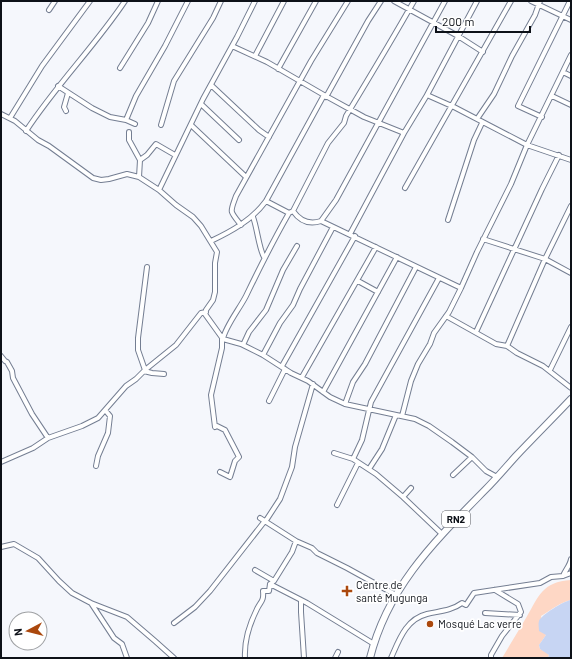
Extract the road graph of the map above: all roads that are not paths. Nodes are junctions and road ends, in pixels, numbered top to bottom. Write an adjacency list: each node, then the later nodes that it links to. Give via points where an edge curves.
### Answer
1 (55, 1): 21 (street)
2 (90, 1): 48 (street, via 42,66)
3 (125, 1): 36 (street)
4 (158, 1): 30 (street, via 148,23)
5 (188, 1): 50 (street, via 136,96)
6 (222, 1): 54 (street, via 174,81)
7 (255, 1): 26 (street)
8 (284, 1): 29 (street)
9 (316, 1): 31 (street)
10 (348, 1): 34 (street)
11 (381, 1): 39 (street)
12 (394, 1): 20 (street)
13 (414, 1): 20 (street)
14 (445, 1): 24 (street)
15 (477, 1): 25 (street)
16 (511, 1): 27 (street)
17 (531, 1): 19 (street)
18 (570, 1): 22 (street)
19 (539, 3): 22 (street); 49 (street, via 494,94)
20 (409, 9): 24 (street); 44 (street)
21 (48, 10)
22 (563, 16): 23 (street); 47 (street, via 518,106)
23 (571, 20)
24 (433, 22): 25 (street); 51 (street)
25 (458, 36): 27 (street); 38 (street)
26 (232, 46): 29 (street); 35 (street)
27 (483, 52): 43 (street)
28 (571, 55): 32 (street)
29 (255, 56): 31 (street)
30 (120, 68)
31 (278, 69): 34 (street)
32 (563, 72): 33 (street); 40 (street)
33 (571, 76)
34 (300, 82): 39 (street); 59 (street)
35 (211, 85): 41 (street); 59 (street)
36 (58, 86): 37 (street); 56 (street)
37 (68, 93): 45 (street, via 64,107); 50 (street, via 110,117)
38 (427, 95): 43 (street); 58 (street)
39 (325, 96): 44 (street); 70 (street)
40 (552, 96): 42 (street); 47 (street)
41 (201, 104): 55 (street); 60 (street)
42 (571, 105)
43 (452, 106): 49 (street); 68 (street)
44 (351, 109): 51 (street); 72 (street, via 344,124 328,143)
45 (66, 111)
46 (1, 114): 48 (street)
47 (542, 117): 61 (street)
48 (10, 118): 56 (street)
49 (477, 119): 52 (street)
50 (126, 120): 53 (street)
51 (379, 122): 58 (street); 75 (street)
52 (482, 122): 61 (street); 74 (street)
53 (135, 124)
54 (161, 125)
55 (191, 125): 62 (street); 67 (street)
56 (26, 131): 66 (street, via 93,178 101,180 127,174)
57 (129, 132): 64 (street, via 129,140)
58 (404, 133): 78 (street)
59 (270, 137): 67 (street)
60 (239, 140)
61 (527, 145): 63 (street); 80 (street)
62 (175, 155): 64 (street, via 156,144); 69 (street)
63 (559, 155): 65 (street); 84 (street)
64 (140, 160): 66 (street)
65 (571, 160)
66 (139, 177): 69 (street)
67 (246, 177): 76 (street, via 230,210)
68 (405, 188)
69 (158, 190): 81 (street, via 193,217)
70 (266, 201): 72 (street); 73 (street)
71 (571, 206): 87 (street)
72 (291, 212): 75 (street, via 308,223); 85 (street)
73 (253, 217): 76 (street); 85 (street)
74 (448, 220)
75 (321, 222): 77 (street)
76 (241, 225): 81 (street)
77 (333, 227): 78 (street); 102 (street, via 293,305)
78 (350, 234): 79 (street)
79 (355, 236): 83 (street); 104 (street)
80 (484, 239): 84 (street); 93 (street)
81 (211, 241): 95 (street, via 217,250 216,286 213,300)
82 (298, 246): 100 (street, via 283,270 266,310 249,332)
83 (376, 247): 86 (street); 92 (street)
84 (514, 249): 87 (street); 98 (street)
85 (264, 257): 99 (street)
86 (397, 257): 89 (street); 94 (street)
87 (545, 259): 90 (street); 101 (street)
88 (147, 267): 106 (street, via 138,338 138,350)
89 (416, 267): 91 (street); 114 (street, via 353,382)
90 (571, 273)
91 (439, 278): 93 (street); 115 (street)
92 (358, 281): 94 (street); 108 (street)
93 (461, 288): 96 (street)
94 (378, 292): 111 (street)
95 (206, 312): 99 (street); 106 (street, via 201,313 176,345)
96 (446, 316): 98 (street); 118 (street, via 434,332 418,364)
97 (571, 327): 105 (street)
98 (476, 332): 101 (street, via 496,344)
99 (223, 339): 100 (street); 127 (street, via 211,400 215,427 225,430 239,457 235,461 230,477)
100 (243, 345): 102 (street)
101 (507, 346): 105 (street)
102 (263, 355): 104 (street)
103 (1, 356): 119 (street, via 7,362 32,414)
104 (284, 367): 108 (street); 113 (street)
105 (550, 370): 110 (street)
106 (144, 371): 107 (street); 116 (street, via 126,386)
107 (164, 374)
108 (302, 377): 109 (street)
109 (313, 384): 111 (street); 134 (street, via 292,467 280,499)
110 (571, 388)
111 (323, 392): 114 (street)
112 (571, 399): 129 (highway, RN2)
113 (269, 401)
114 (345, 404): 115 (street)
115 (369, 409): 117 (street); 122 (street, via 362,440)
116 (105, 410): 119 (street, via 98,418 82,426); 125 (street, via 110,416 108,433)
117 (396, 415): 118 (street); 126 (street, via 382,449)
118 (402, 416): 121 (street, via 429,426)
119 (48, 438): 123 (street, via 33,448)
120 (334, 453): 122 (street)
121 (472, 456): 128 (street); 129 (street, via 486,471)
122 (353, 459): 124 (street)
123 (1, 462)
124 (358, 463): 126 (street); 132 (street)
125 (96, 466)
126 (368, 469): 131 (street)
127 (220, 472)
128 (453, 475)
129 (497, 477): 135 (highway, RN2)
130 (411, 488): 131 (street)
131 (403, 497): 135 (street)
132 (337, 505)
133 (260, 518): 134 (street)
134 (264, 522): 136 (street); 149 (street, via 213,587 195,607)
135 (442, 534): 144 (highway, RN2, via 407,576)
136 (296, 540): 142 (street, via 292,552); 144 (street)
137 (1, 547): 146 (street, via 14,544 38,558 72,593)
138 (571, 559): 141 (street)
139 (255, 570): 142 (street)
140 (571, 574): 141 (street)
141 (563, 576): 143 (street, via 551,577 540,583)
142 (272, 583): 145 (street); 154 (street, via 269,591 263,592 264,598 248,631 244,644)
143 (494, 590): 148 (street, via 518,604); 158 (street, via 474,594 466,605 462,603 450,610 415,618 408,625)
144 (396, 595): 150 (highway, RN2)
145 (301, 600): 150 (street); 155 (street)
146 (91, 603): 152 (street, via 114,638 122,644); 153 (street, via 127,617)
147 (485, 613): 148 (street)
148 (520, 615): 159 (street, via 502,636)
149 (174, 623)
150 (374, 644): 157 (highway, RN2)
151 (338, 652): 156 (street)
152 (127, 658)
153 (174, 658)
154 (245, 658)
155 (304, 658)
156 (335, 658)
157 (370, 658)
158 (391, 658)
159 (491, 658)

